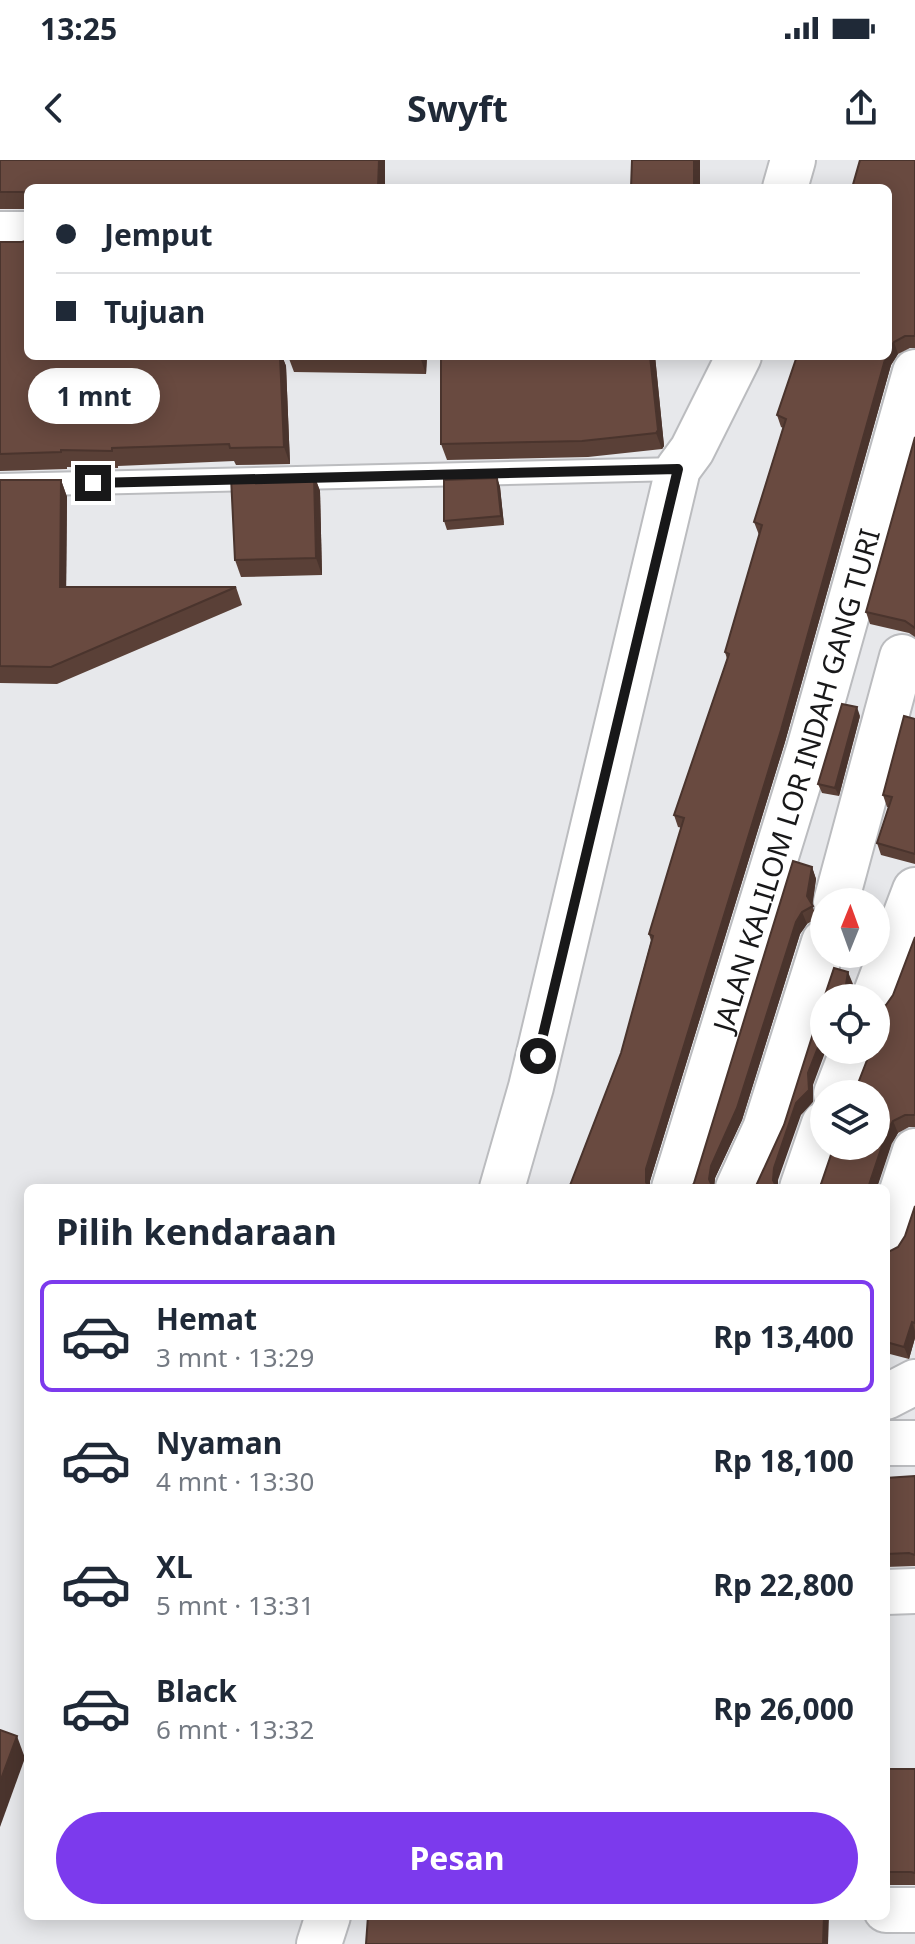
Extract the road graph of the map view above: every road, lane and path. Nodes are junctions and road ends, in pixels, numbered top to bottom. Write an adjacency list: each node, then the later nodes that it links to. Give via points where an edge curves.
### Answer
1 (793, 160): 2 (street)
2 (786, 184)
3 (0, 234): 4 (street)
4 (24, 234)
5 (737, 360): 7 (street)
6 (915, 372): 17 (street, JALAN KALILOM LOR INDAH GANG TURI, via 809,749)
7 (678, 469): 8 (lane); 16 (street, via 531,1087)
8 (0, 485)
9 (902, 657): 10 (street)
10 (840, 888)
11 (915, 890): 13 (street)
12 (816, 968): 18 (street, via 765,1129)
13 (879, 984)
14 (915, 1151): 20 (street)
15 (812, 1160): 19 (street)
16 (503, 1184)
17 (675, 1184)
18 (740, 1184)
19 (803, 1184)
20 (890, 1228)
21 (915, 1382): 22 (street)
22 (890, 1395)
23 (890, 1443): 24 (street)
24 (915, 1443)
25 (915, 1591): 26 (street)
26 (890, 1592)
27 (890, 1910): 28 (street)
28 (915, 1910)
29 (327, 1920): 30 (street)
30 (319, 1944)

